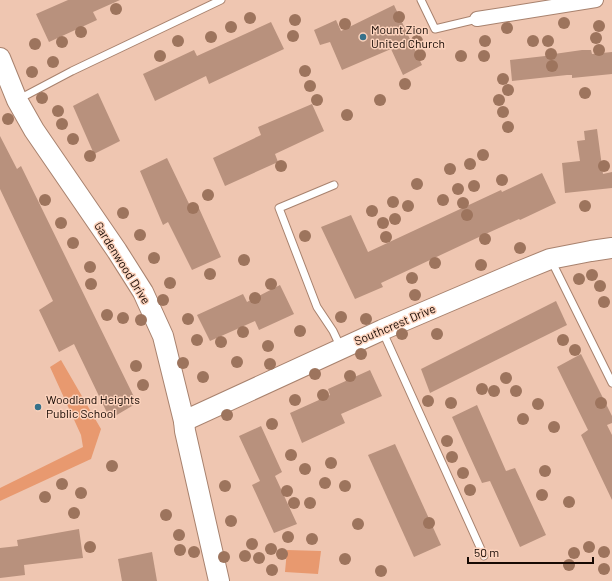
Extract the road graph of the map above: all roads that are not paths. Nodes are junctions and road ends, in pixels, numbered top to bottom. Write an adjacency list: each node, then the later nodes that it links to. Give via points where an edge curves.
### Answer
1 (221, 0): 6 (lane)
2 (421, 0): 4 (lane, via 435,29)
3 (596, 0): 4 (street)
4 (477, 19)
5 (0, 58): 6 (street, Gardenwood Drive)
6 (17, 100): 13 (street, Gardenwood Drive, via 34,130 143,292 163,336)
7 (334, 186): 11 (lane, via 279,208 317,307)
8 (612, 248): 9 (street, Southcrest Drive)
9 (550, 259): 10 (street, Southcrest Drive); 12 (lane)
10 (382, 330): 11 (street, Southcrest Drive); 14 (lane)
11 (341, 348): 13 (street, Southcrest Drive)
12 (612, 383)
13 (184, 421): 15 (street, Gardenwood Drive)
14 (484, 556)
15 (219, 581)

